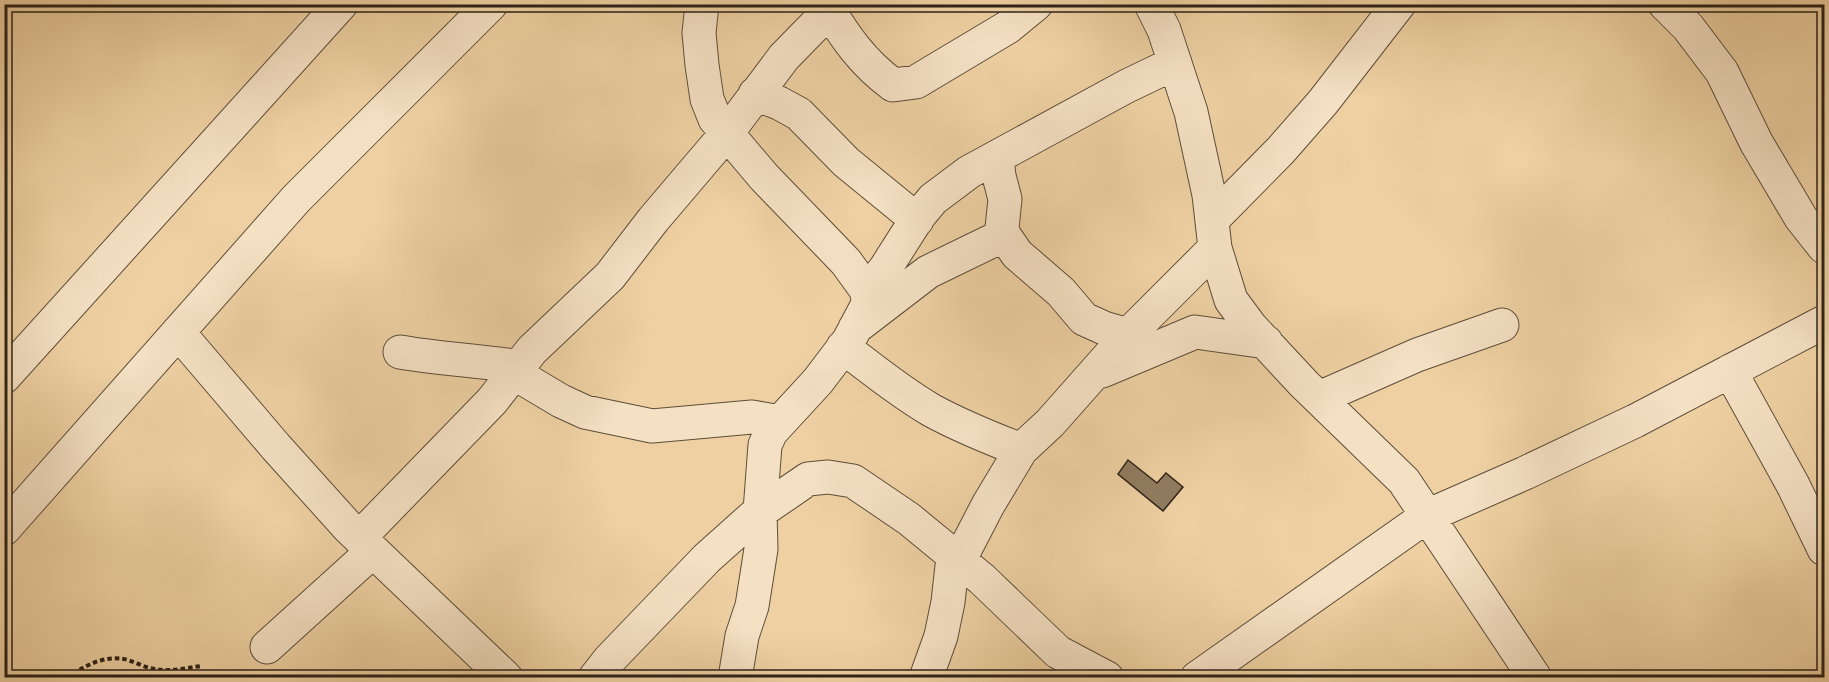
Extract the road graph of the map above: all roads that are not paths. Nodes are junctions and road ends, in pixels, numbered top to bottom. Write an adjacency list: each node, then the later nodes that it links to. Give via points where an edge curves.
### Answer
1 (341, 4): 29 (street)
2 (491, 4): 21 (street, via 296,199)
3 (702, 4): 12 (street, via 699,33 707,99)
4 (1036, 4): 8 (street, via 1008,27 916,82 893,85 871,69)
5 (1152, 4): 10 (street)
6 (1399, 4): 15 (street)
7 (1665, 4): 9 (street)
8 (827, 8): 11 (street)
9 (1696, 19): 17 (street, via 1756,142 1801,218)
10 (1174, 63): 13 (street); 15 (street, via 1191,112)
11 (755, 94): 12 (street); 14 (street, via 799,114 846,162)
12 (727, 133): 18 (street, via 846,262); 26 (street, via 610,276)
13 (997, 157): 14 (street, via 933,199); 16 (street, via 1005,199)
14 (916, 220): 18 (street)
15 (1213, 234): 22 (street); 24 (street, via 1231,300)
16 (1004, 235): 22 (street, via 1017,254 1084,319); 23 (street, via 928,272)
17 (1824, 247)
18 (867, 291): 23 (street, via 868,304)
19 (1824, 322): 27 (street)
20 (1502, 325): 30 (street, via 1417,355)
21 (178, 332): 35 (street); 36 (street)
22 (1128, 335): 28 (street)
23 (849, 338): 31 (street, via 818,381); 32 (street, via 906,394 980,434)
24 (1266, 342): 28 (street, via 1195,332); 30 (street)
25 (400, 352): 26 (street, via 489,362)
26 (516, 370): 31 (street, via 561,401 585,412 652,426 752,417); 36 (street)
27 (1730, 371): 34 (street, via 1615,431); 37 (street)
28 (1092, 376): 32 (street)
29 (4, 377)
30 (1319, 398): 34 (street, via 1404,482)
31 (780, 422): 33 (street, via 765,445)
32 (1021, 450): 38 (street)
33 (760, 512): 38 (street, via 808,479 853,481 909,519); 41 (street, via 708,558); 42 (street, via 761,549)
34 (1427, 516): 45 (street); 46 (street)
35 (4, 529)
36 (366, 544): 39 (street); 40 (street)
37 (1824, 549)
38 (956, 559): 43 (street, via 941,636); 44 (street, via 1058,652)
39 (267, 647)
40 (506, 678)
41 (594, 678)
42 (735, 678)
43 (926, 678)
44 (1107, 678)
45 (1197, 678)
46 (1535, 678)

